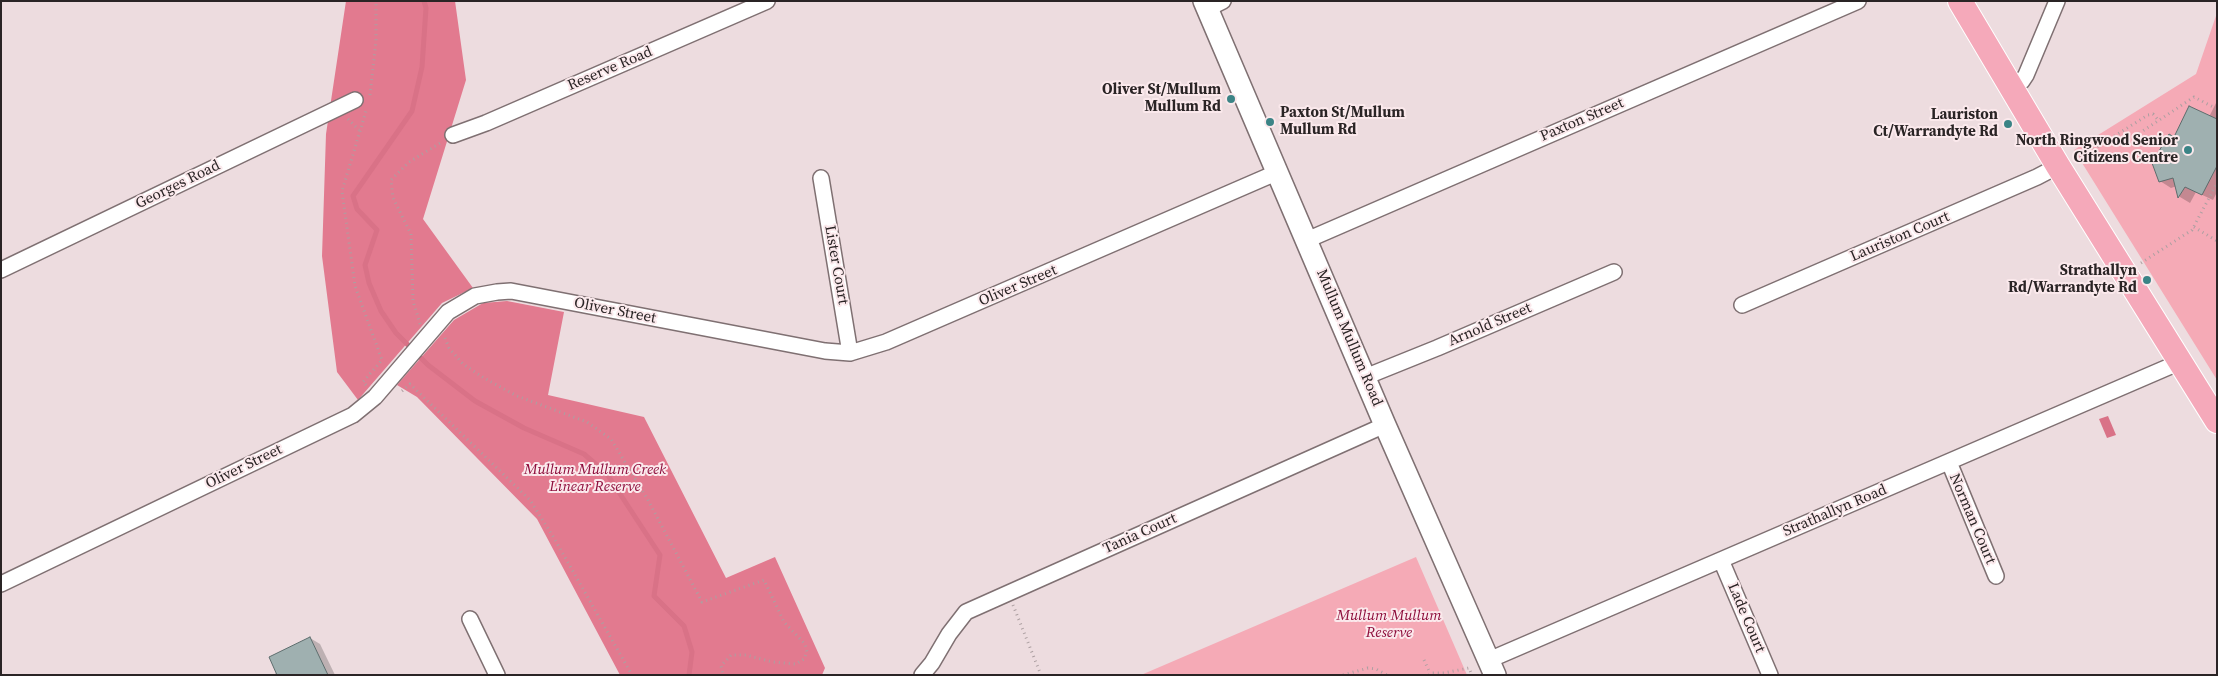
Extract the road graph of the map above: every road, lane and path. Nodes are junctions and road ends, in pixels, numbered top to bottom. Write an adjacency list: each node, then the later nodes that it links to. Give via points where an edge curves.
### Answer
1 (376, 1): 29 (path, via 376,41 369,103 342,191 355,286 382,360 363,382)
2 (767, 1): 11 (street, Reserve Road)
3 (1858, 1): 18 (street, Paxton Street)
4 (1960, 1): 7 (main road)
5 (2056, 1): 7 (street, via 2026,75)
6 (1211, 4): 14 (street, Mullum Mullum Road)
7 (2011, 88): 13 (main road)
8 (355, 100): 21 (street, Georges Road)
9 (2217, 110): 10 (path, via 2194,97)
10 (2159, 121): 12 (path); 13 (path, via 2152,114 2148,115)
11 (453, 135): 25 (path, via 409,162 391,180 393,198 411,234 413,301)
12 (2135, 136)
13 (2067, 163): 23 (street, Lauriston Court); 27 (main road)
14 (1278, 172): 18 (street, Mullum Mullum Road); 26 (street, Oliver Street, via 886,342)
15 (821, 178): 26 (street, Lister Court)
16 (2217, 183): 17 (path)
17 (2194, 227): 19 (path); 20 (path, via 2188,235)
18 (1307, 240): 28 (street, Mullum Mullum Road)
19 (2217, 241)
20 (2140, 264)
21 (1, 270)
22 (1614, 272): 28 (street, Arnold Street)
23 (1742, 305)
24 (444, 335): 43 (path, via 449,348 463,364 484,378 517,396 588,422 611,439 648,500 702,602 764,580 784,622 805,644 807,652 804,659 796,664 731,655 721,666)
25 (422, 343): 26 (street, Oliver Street, via 448,312 466,300 511,292 824,351); 29 (street, Oliver Street)
26 (850, 353)
27 (2180, 362): 30 (main road); 32 (street, Strathallyn Road)
28 (1365, 377): 31 (street, Mullum Mullum Road)
29 (375, 397): 35 (street, Oliver Street, via 353,415); 42 (path, via 386,405 410,384 530,500)
30 (2217, 421)
31 (1385, 425): 36 (street, Tania Court); 39 (street, Mullum Mullum Road)
32 (1949, 462): 33 (street, Strathallyn Road); 34 (street, Norman Court)
33 (1721, 560): 39 (street, Strathallyn Road); 49 (street, Lade Court)
34 (1996, 576)
35 (1, 584)
36 (1008, 593): 44 (street, Tania Court, via 966,612); 45 (path)
37 (470, 619): 41 (street)
38 (1424, 660): 40 (path)
39 (1492, 668)
40 (1430, 674): 48 (path, via 1469,668)
41 (497, 675)
42 (632, 675)
43 (723, 675)
44 (922, 675)
45 (1042, 675)
46 (1343, 675): 47 (path, via 1368,668)
47 (1387, 675)
48 (1472, 675)
49 (1770, 675)

